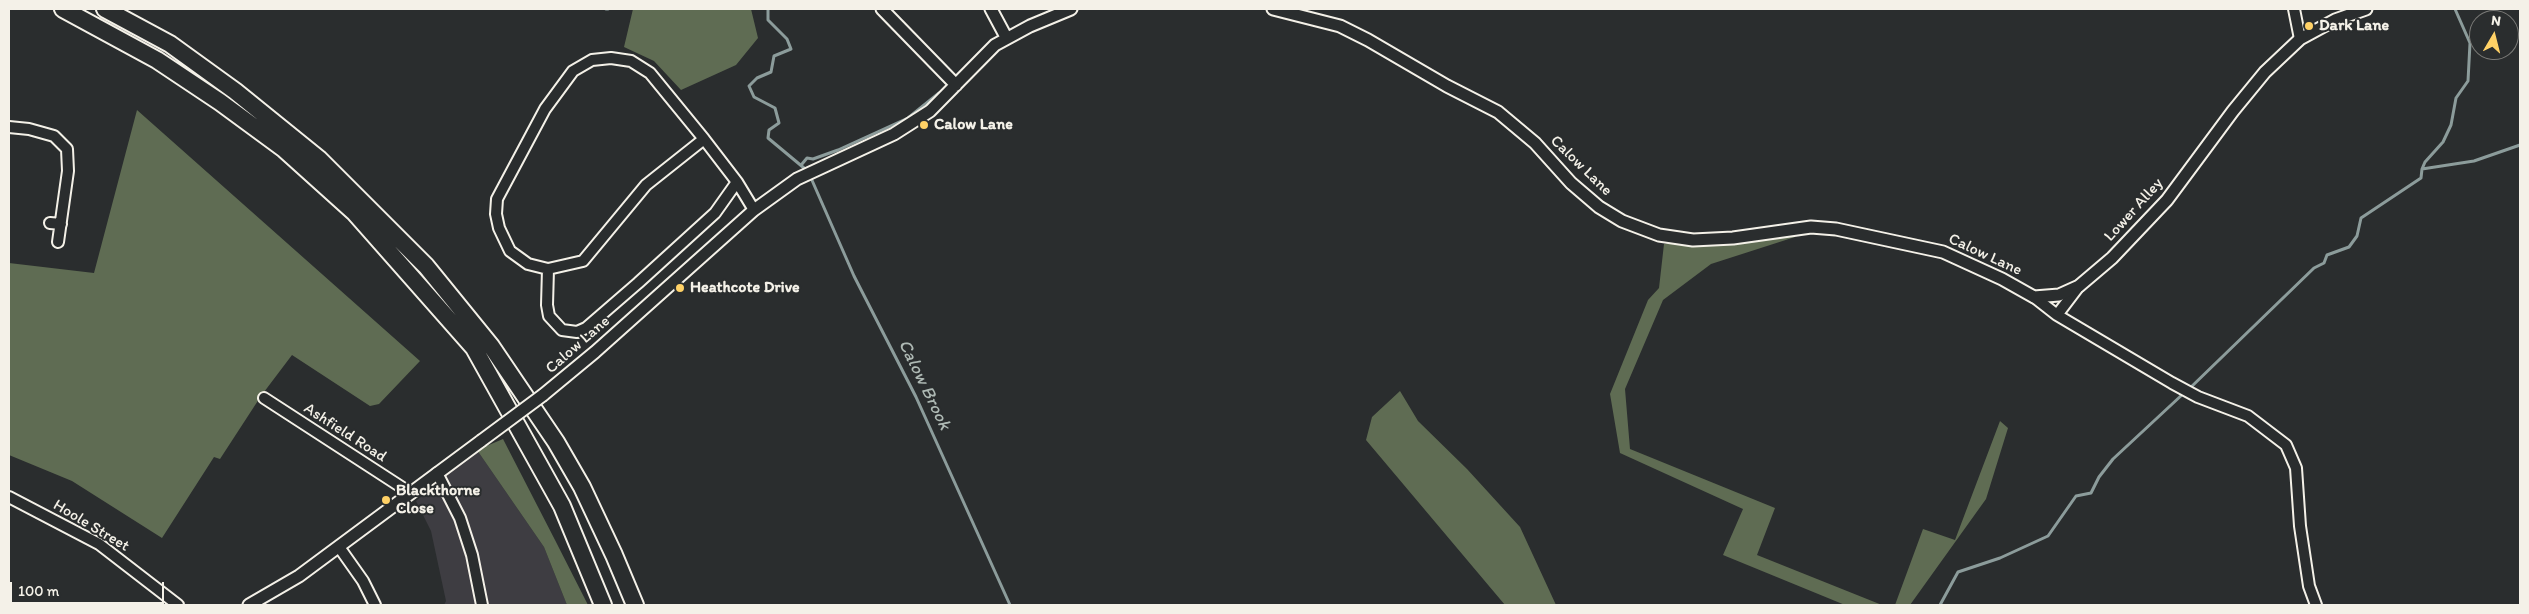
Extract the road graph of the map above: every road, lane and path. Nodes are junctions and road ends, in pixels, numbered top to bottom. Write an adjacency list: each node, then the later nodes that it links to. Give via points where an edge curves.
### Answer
1 (62, 9): 30 (highway, via 157,60 220,102 284,149 354,212 474,348 562,506)
2 (105, 9): 31 (highway, via 170,44 235,91 319,159 426,266 491,346 556,442 582,487)
3 (882, 9): 11 (street)
4 (991, 9): 9 (street)
5 (1071, 9): 9 (street, Calow Lane)
6 (1273, 9): 19 (street, Calow Lane, via 1340,26 1498,112 1535,143 1571,183 1599,207 1622,221 1659,235 1693,240 1811,227 1836,229 1949,254)
7 (2294, 9): 10 (street)
8 (2366, 9): 10 (street, Lower Alley, via 2335,20)
9 (1006, 37): 11 (street, Calow Lane)
10 (2300, 39): 18 (street, Lower Alley, via 2265,72 2232,111 2167,200 2112,258)
11 (956, 85): 15 (street, Calow Lane, via 930,111 894,134 797,179)
12 (9, 127): 16 (street, via 54,136 67,149 68,171 55,223)
13 (704, 139): 14 (street); 17 (street, via 646,186 583,261); 17 (street, via 650,73 631,62 611,58 592,60 573,70 545,109 497,200 499,228 510,251 528,264)
14 (737, 182): 15 (street); 17 (street, Calow Lane, via 715,212 586,328 577,332 562,330 549,316 546,305)
15 (754, 210): 22 (street, Calow Lane, bridge, via 543,396)
16 (58, 242)
17 (548, 269)
18 (2079, 286): 19 (street, Lower Alley, via 2059,295); 20 (street)
19 (2034, 297): 20 (street)
20 (2057, 315): 32 (street, via 2198,397 2248,416 2286,445 2296,468 2301,535 2309,586)
21 (264, 398): 23 (street, Ashfield Road)
22 (437, 472): 23 (street, Calow Lane); 29 (street, via 460,518 472,555)
23 (409, 492): 25 (street, Calow Lane)
24 (9, 497): 26 (street, Hoole Street, via 99,544)
25 (339, 546): 27 (street, Calow Lane, via 299,576); 28 (street, via 364,581)
26 (178, 605)
27 (249, 605)
28 (375, 605)
29 (482, 605)
30 (603, 605)
31 (635, 605)
32 (2316, 605)

